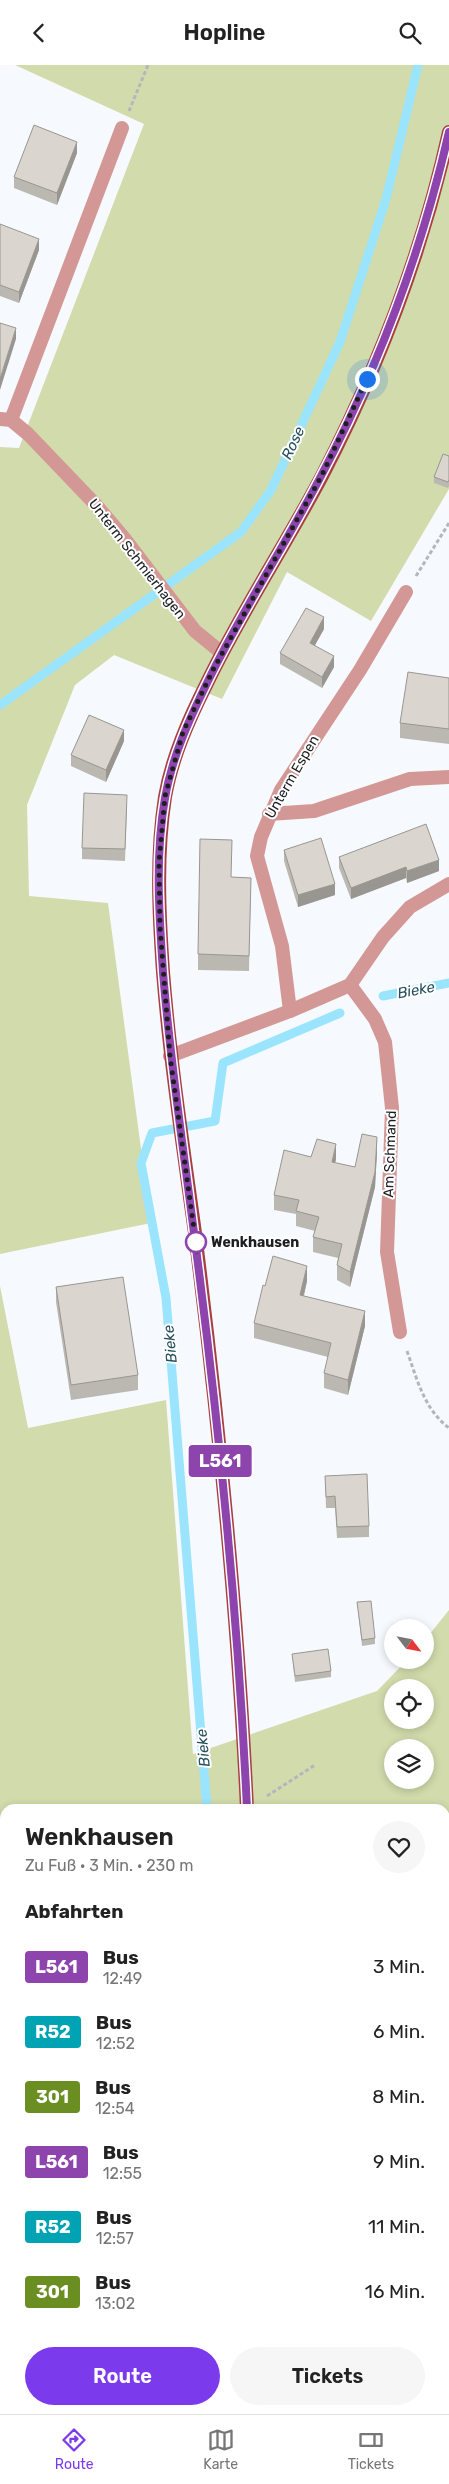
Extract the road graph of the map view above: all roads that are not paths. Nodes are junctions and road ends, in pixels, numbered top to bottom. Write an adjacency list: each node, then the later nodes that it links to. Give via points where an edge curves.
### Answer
1 (122, 128): 3 (street, Unterm Schmierhagen)
2 (449, 131): 5 (main road, via 410,270 367,379 322,475)
3 (5, 420): 5 (street, Unterm Schmierhagen, via 28,434 67,475 124,538 194,631)
4 (406, 592): 7 (street, Unterm Espen)
5 (222, 653): 11 (main road, via 183,732 165,796 159,862 160,927)
6 (449, 777): 7 (street, via 410,779 314,811)
7 (269, 813): 10 (street, Unterm Espen, via 257,856 282,946)
8 (449, 885): 9 (street, via 410,907 383,937)
9 (350, 985): 10 (street); 12 (street, Am Schmand, via 375,1019 385,1042 392,1109 387,1252)
10 (290, 1011): 11 (street)
11 (170, 1056): 13 (main road, via 208,1343 240,1665)
12 (400, 1332)
13 (247, 1804)

